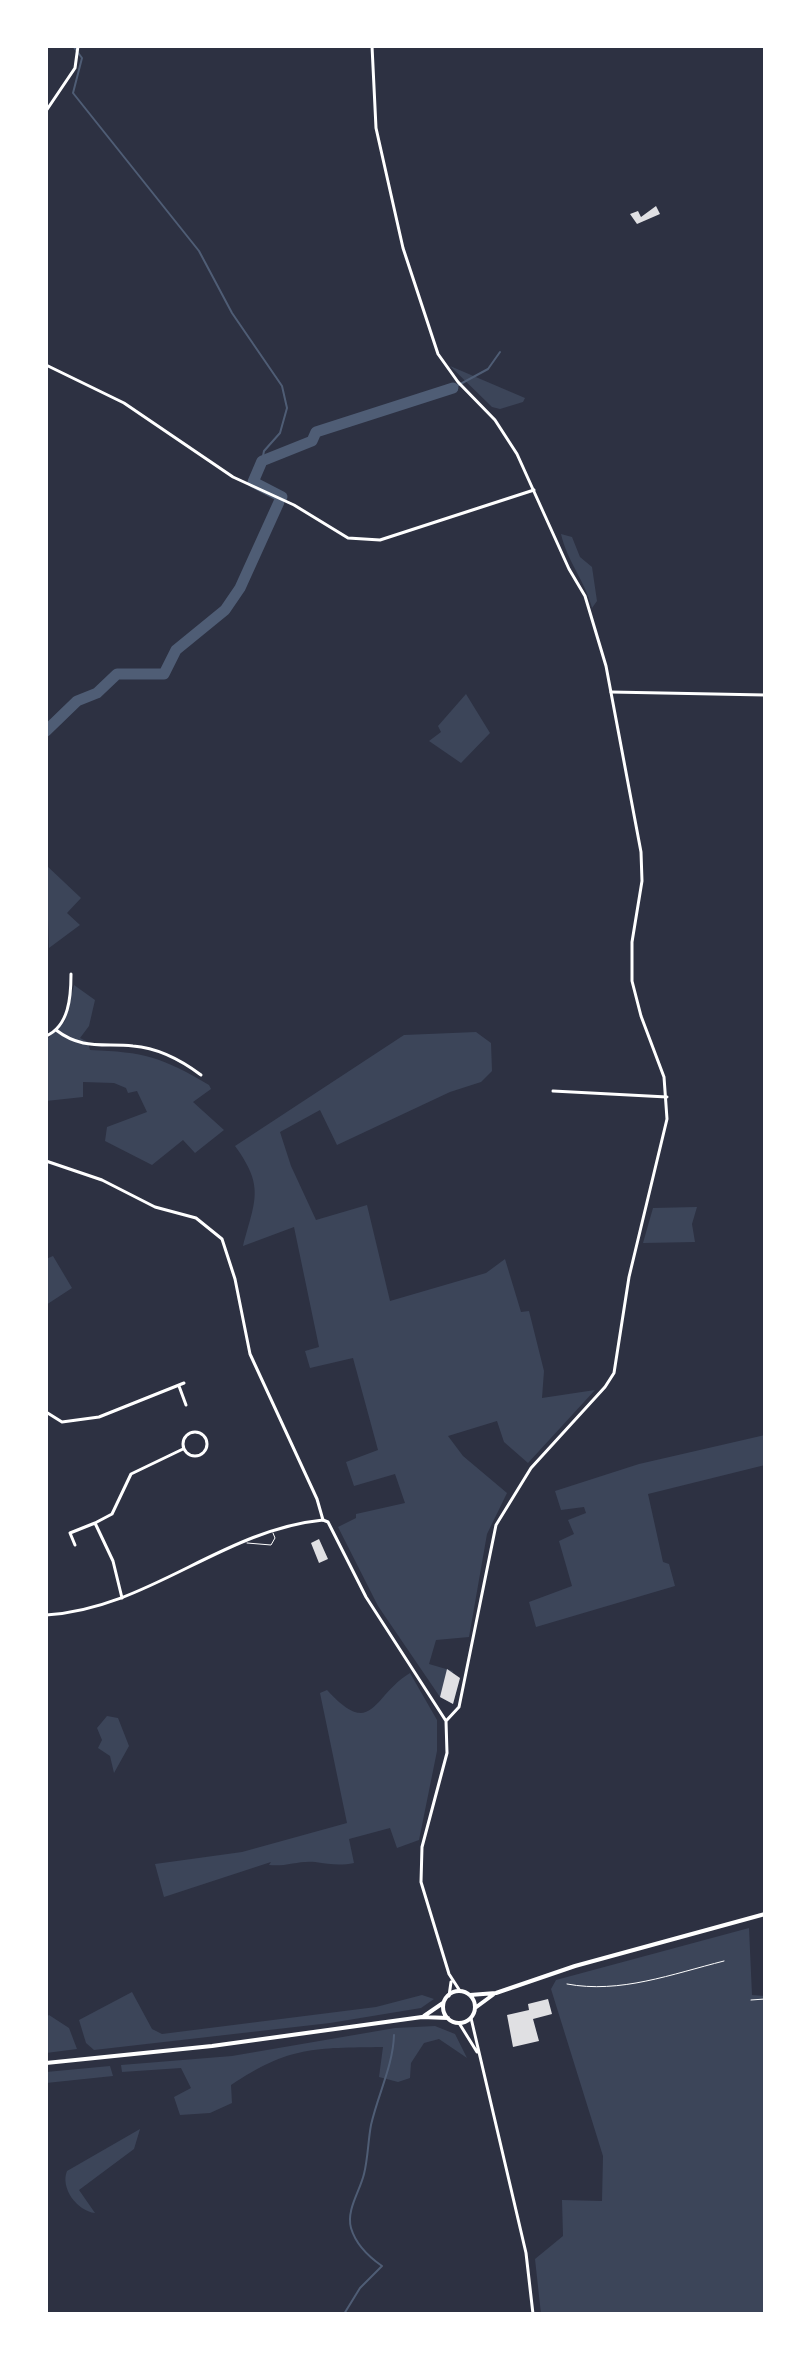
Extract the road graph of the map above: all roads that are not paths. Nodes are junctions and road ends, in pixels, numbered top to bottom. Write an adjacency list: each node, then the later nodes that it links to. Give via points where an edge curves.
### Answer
1 (78, 46): 3 (street, via 75,68)
2 (372, 46): 5 (street, via 376,128 391,207 438,354 495,420)
3 (46, 111)
4 (46, 365): 5 (street, via 124,403 233,477 348,538 380,540)
5 (534, 490): 6 (street, via 585,596)
6 (611, 692): 7 (street); 13 (street, via 641,852 632,981)
7 (765, 695)
8 (71, 974): 9 (street, via 71,993)
9 (56, 1030): 10 (street); 11 (street, via 76,1043 160,1051)
10 (46, 1036)
11 (201, 1075)
12 (553, 1091): 13 (street)
13 (667, 1097): 27 (street, via 663,1141 629,1277 614,1373 531,1468 496,1525 459,1707)
14 (46, 1161): 20 (street, via 155,1207 196,1218 222,1239 250,1354)
15 (184, 1383): 16 (street)
16 (179, 1385): 17 (street); 18 (street, via 99,1417 62,1422)
17 (186, 1405)
18 (46, 1412)
19 (183, 1449): 19 (street, via 201,1455 207,1447 205,1438 189,1433); 21 (street, via 131,1474 112,1514)
20 (323, 1520): 22 (street); 27 (street)
21 (95, 1523): 24 (street, via 70,1533); 25 (street, via 113,1561)
22 (267, 1530): 23 (street); 23 (lane, via 275,1536 272,1545)
23 (241, 1542): 25 (street)
24 (75, 1545)
25 (122, 1598): 26 (street, via 78,1612)
26 (46, 1615)
27 (446, 1721): 29 (street, via 447,1753 420,1873 423,1899)
28 (765, 1914): 31 (main road)
29 (451, 1978): 30 (street); 33 (street)
30 (460, 1991): 32 (main road); 33 (main road)
31 (496, 1993): 32 (main road); 35 (main road)
32 (470, 1995): 35 (main road)
33 (449, 1996): 34 (main road)
34 (445, 2002): 36 (main road); 37 (main road)
35 (475, 2008): 38 (main road)
36 (422, 2017): 37 (main road); 41 (main road)
37 (448, 2018): 39 (main road)
38 (471, 2018): 39 (main road); 40 (street)
39 (459, 2023): 40 (street)
40 (478, 2056): 42 (street, via 526,2253)
41 (46, 2063)
42 (533, 2314)

